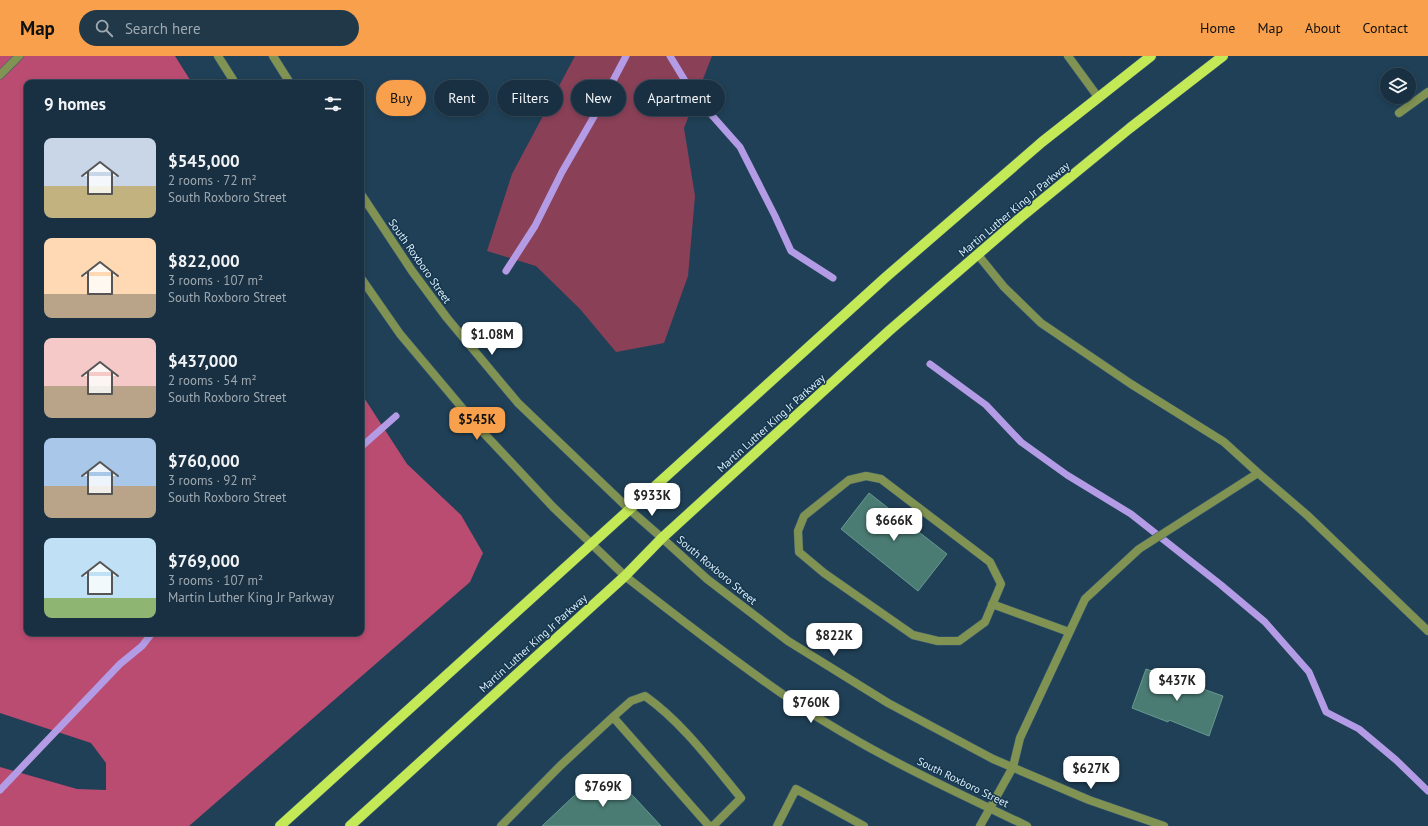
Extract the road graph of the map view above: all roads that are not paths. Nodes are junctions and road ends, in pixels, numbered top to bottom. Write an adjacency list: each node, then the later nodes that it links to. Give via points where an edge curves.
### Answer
1 (19, 56): 7 (street)
2 (218, 56): 8 (street)
3 (273, 56): 9 (street)
4 (1068, 56): 11 (street)
5 (1151, 56): 11 (main road)
6 (1223, 56): 14 (main road, Martin Luther King Jr Parkway, via 1130,128)
7 (0, 75)
8 (233, 80)
9 (288, 80)
10 (1428, 92): 12 (street)
11 (1098, 97): 17 (main road, via 886,277)
12 (1399, 113)
13 (364, 199): 17 (street, South Roxboro Street, via 438,306 518,403)
14 (978, 255): 16 (street, via 1004,287 1041,323 1131,384 1224,442); 18 (main road, Martin Luther King Jr Parkway, via 890,330)
15 (364, 282): 19 (street, South Roxboro Street, via 400,334 474,422)
16 (1258, 473): 22 (street, via 1307,515); 23 (street, via 1139,549 1084,598)
17 (630, 510): 18 (street, South Roxboro Street); 19 (main road)
18 (662, 538): 20 (main road, Martin Luther King Jr Parkway); 25 (street, South Roxboro Street, via 707,579 788,641 888,703)
19 (591, 544): 20 (street, South Roxboro Street); 27 (main road)
20 (625, 576): 26 (street, South Roxboro Street, via 702,636 798,705 869,748); 28 (main road, Martin Luther King Jr Parkway)
21 (992, 604): 21 (street, via 1001,584 990,562 881,479 866,476 849,480 804,516 798,531 799,552 913,635 938,641 959,641 985,622); 23 (street)
22 (1428, 631)
23 (1069, 632): 25 (street, via 1020,738)
24 (613, 716): 29 (street); 30 (street); 31 (street, via 631,701 645,696 659,706 704,753 741,798)
25 (1012, 767): 26 (street); 36 (street, South Roxboro Street, via 1089,800)
26 (990, 808): 34 (street); 35 (street, South Roxboro Street)
27 (280, 826)
28 (352, 826)
29 (501, 826)
30 (708, 826)
31 (713, 826)
32 (777, 826): 33 (street, via 796,789)
33 (864, 826)
34 (980, 826)
35 (1027, 826)
36 (1164, 826)

